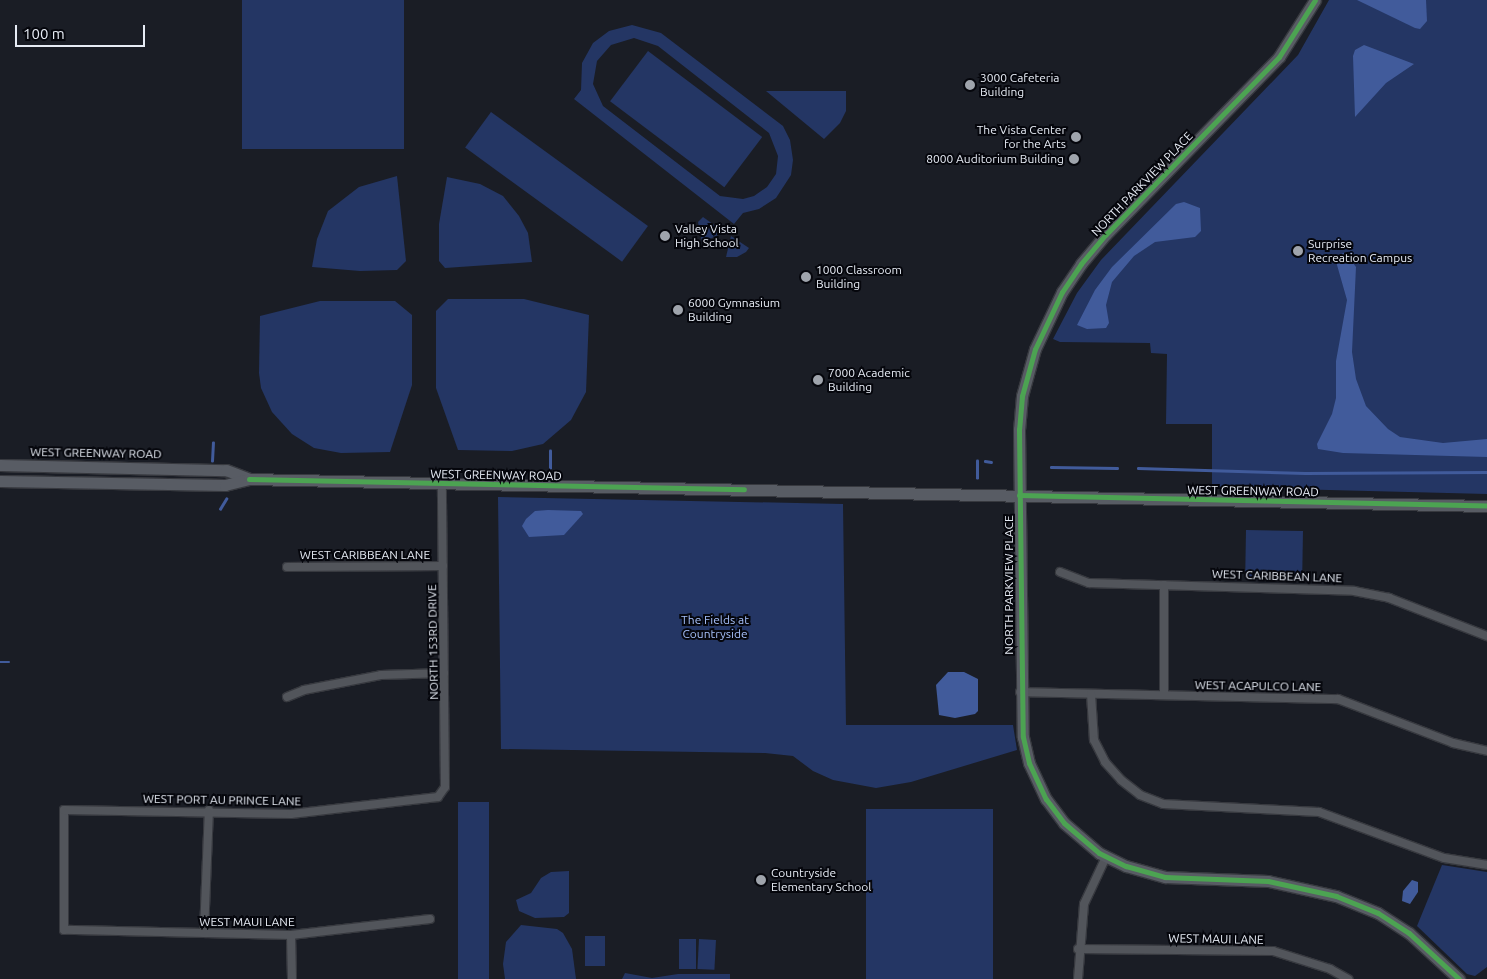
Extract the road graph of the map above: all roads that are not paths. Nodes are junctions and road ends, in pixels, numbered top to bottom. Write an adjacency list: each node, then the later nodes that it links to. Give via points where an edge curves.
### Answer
1 (1315, 0): 6 (main road, NORTH PARKVIEW PLACE, via 1279,57 1106,234 1062,292 1035,349 1022,396)
2 (0, 465): 3 (main road, WEST GREENWAY ROAD, via 226,470)
3 (249, 479): 4 (main road, WEST GREENWAY ROAD, via 225,486); 5 (main road, WEST GREENWAY ROAD)
4 (0, 481)
5 (442, 484): 6 (main road, WEST GREENWAY ROAD); 8 (street, NORTH 153RD DRIVE)
6 (1019, 496): 7 (main road, WEST GREENWAY ROAD); 14 (main road, NORTH PARKVIEW PLACE)
7 (1487, 506)
8 (443, 566): 9 (street, WEST CARIBBEAN LANE); 13 (street, NORTH 153RD DRIVE)
9 (287, 567)
10 (1060, 572): 11 (street, WEST CARIBBEAN LANE, via 1089,583)
11 (1164, 585): 12 (street, WEST CARIBBEAN LANE, via 1354,591 1389,598); 16 (street)
12 (1487, 636)
13 (444, 674): 17 (street, via 381,676 304,690); 19 (street, NORTH 153RD DRIVE, via 445,787)
14 (1020, 692): 15 (street, WEST ACAPULCO LANE); 21 (main road, NORTH PARKVIEW PLACE, via 1023,737 1039,786 1064,823)
15 (1091, 694): 16 (street, WEST ACAPULCO LANE); 22 (street, via 1094,740 1121,780 1140,795 1163,804 1319,812 1444,858)
16 (1164, 695): 18 (street, WEST ACAPULCO LANE, via 1338,699 1453,743)
17 (287, 697)
18 (1487, 751)
19 (438, 797): 20 (street, WEST PORT AU PRINCE LANE, via 292,814)
20 (209, 810): 24 (street, WEST PORT AU PRINCE LANE, via 64,810); 25 (street)
21 (1106, 857): 27 (street, via 1084,904); 31 (main road, NORTH PARKVIEW PLACE, via 1165,877 1282,882 1336,896 1378,913 1409,933)
22 (1487, 864)
23 (430, 919): 26 (street, WEST MAUI LANE)
24 (64, 930): 25 (street, WEST MAUI LANE)
25 (204, 933): 26 (street, WEST MAUI LANE)
26 (292, 935): 28 (street)
27 (1078, 949): 29 (street); 30 (street, WEST MAUI LANE, via 1272,951 1330,969)
28 (292, 979)
29 (1078, 979)
30 (1348, 979)
31 (1459, 979)

